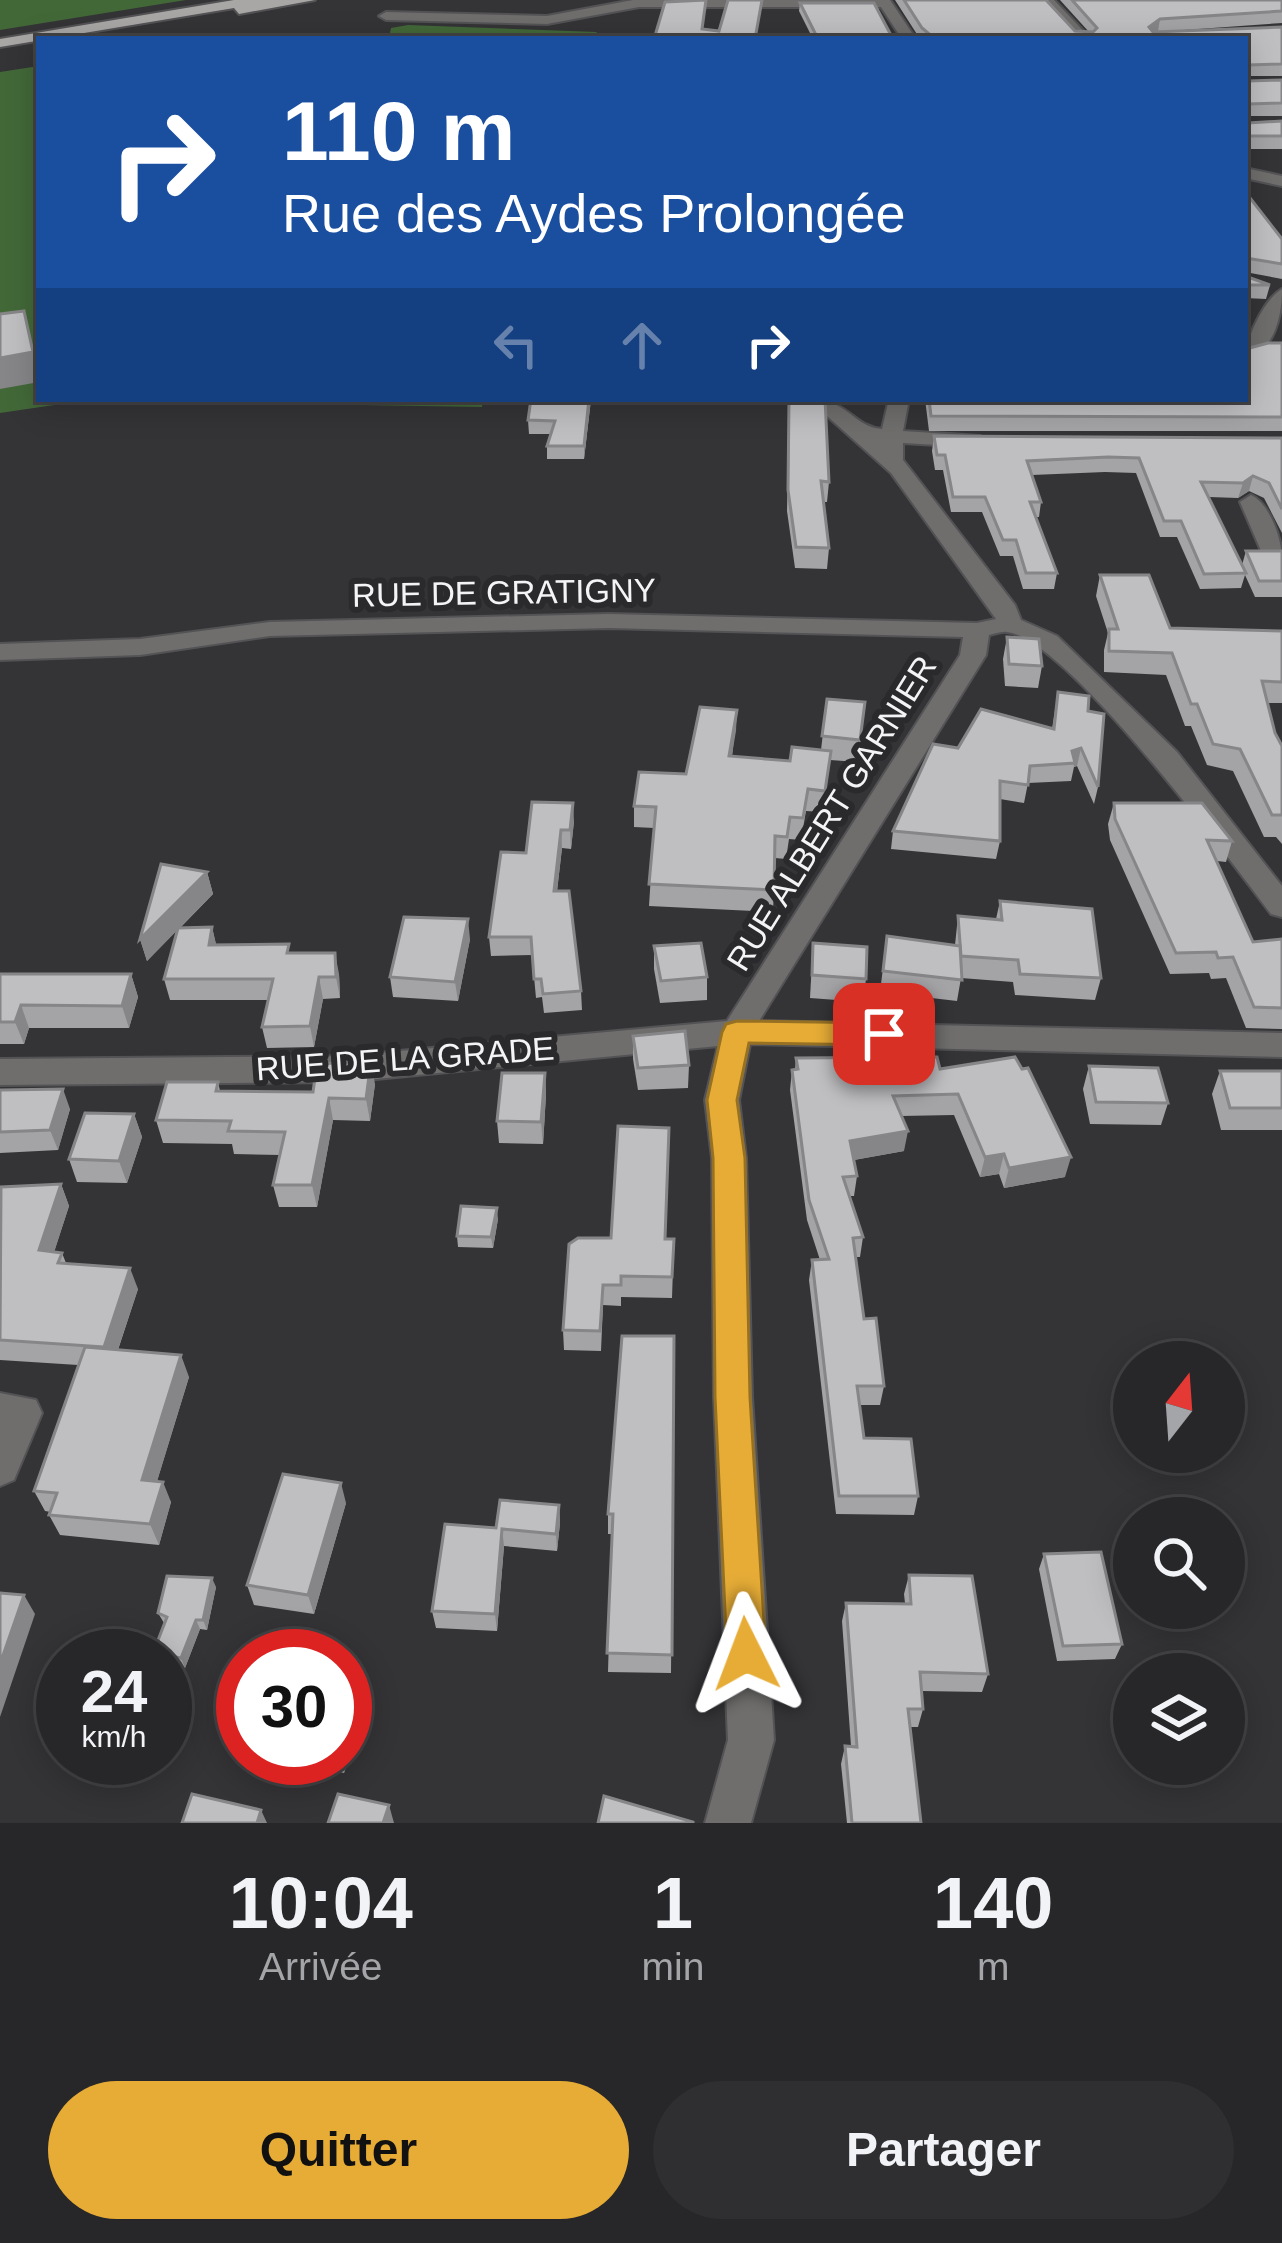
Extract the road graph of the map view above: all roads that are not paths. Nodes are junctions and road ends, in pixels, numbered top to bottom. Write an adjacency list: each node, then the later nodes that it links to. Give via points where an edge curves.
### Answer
1 (258, 0): 10 (main road)
2 (308, 0): 11 (main road)
3 (382, 0): 7 (street)
4 (1047, 0): 13 (street)
5 (884, 1): 6 (street); 9 (street)
6 (718, 5): 7 (street, via 639,3 547,20); 8 (street)
7 (386, 16): 12 (street)
8 (715, 22)
9 (898, 30)
10 (60, 36)
11 (86, 36)
12 (379, 36)
13 (1081, 36)
14 (36, 40): 16 (main road)
15 (36, 44): 16 (main road)
16 (0, 47)
17 (1248, 173): 18 (street)
18 (1282, 182)
19 (1277, 290): 20 (street)
20 (1248, 353)
21 (825, 402): 23 (street)
22 (874, 402): 23 (street)
23 (889, 431): 24 (street); 27 (street)
24 (1000, 441)
25 (1251, 502): 26 (street, via 1274,553)
26 (1282, 553)
27 (1010, 624): 28 (street, RUE DE GRATIGNY); 30 (street, via 1048,641 1167,758)
28 (977, 630): 29 (street, RUE DE GRATIGNY, via 609,621 270,629 140,647); 31 (street, RUE ALBERT GARNIER, via 973,655)
29 (0, 652)
30 (1282, 907)
31 (737, 1032): 32 (street, RUE DE LA GRADE); 33 (street, RUE DE LA GRADE, via 345,1069); 36 (street, RUE ALBERT GARNIER, via 722,1100 751,1740)
32 (1282, 1045)
33 (0, 1072)
34 (0, 1411): 35 (street, via 22,1413)
35 (0, 1466)
36 (728, 1823)

